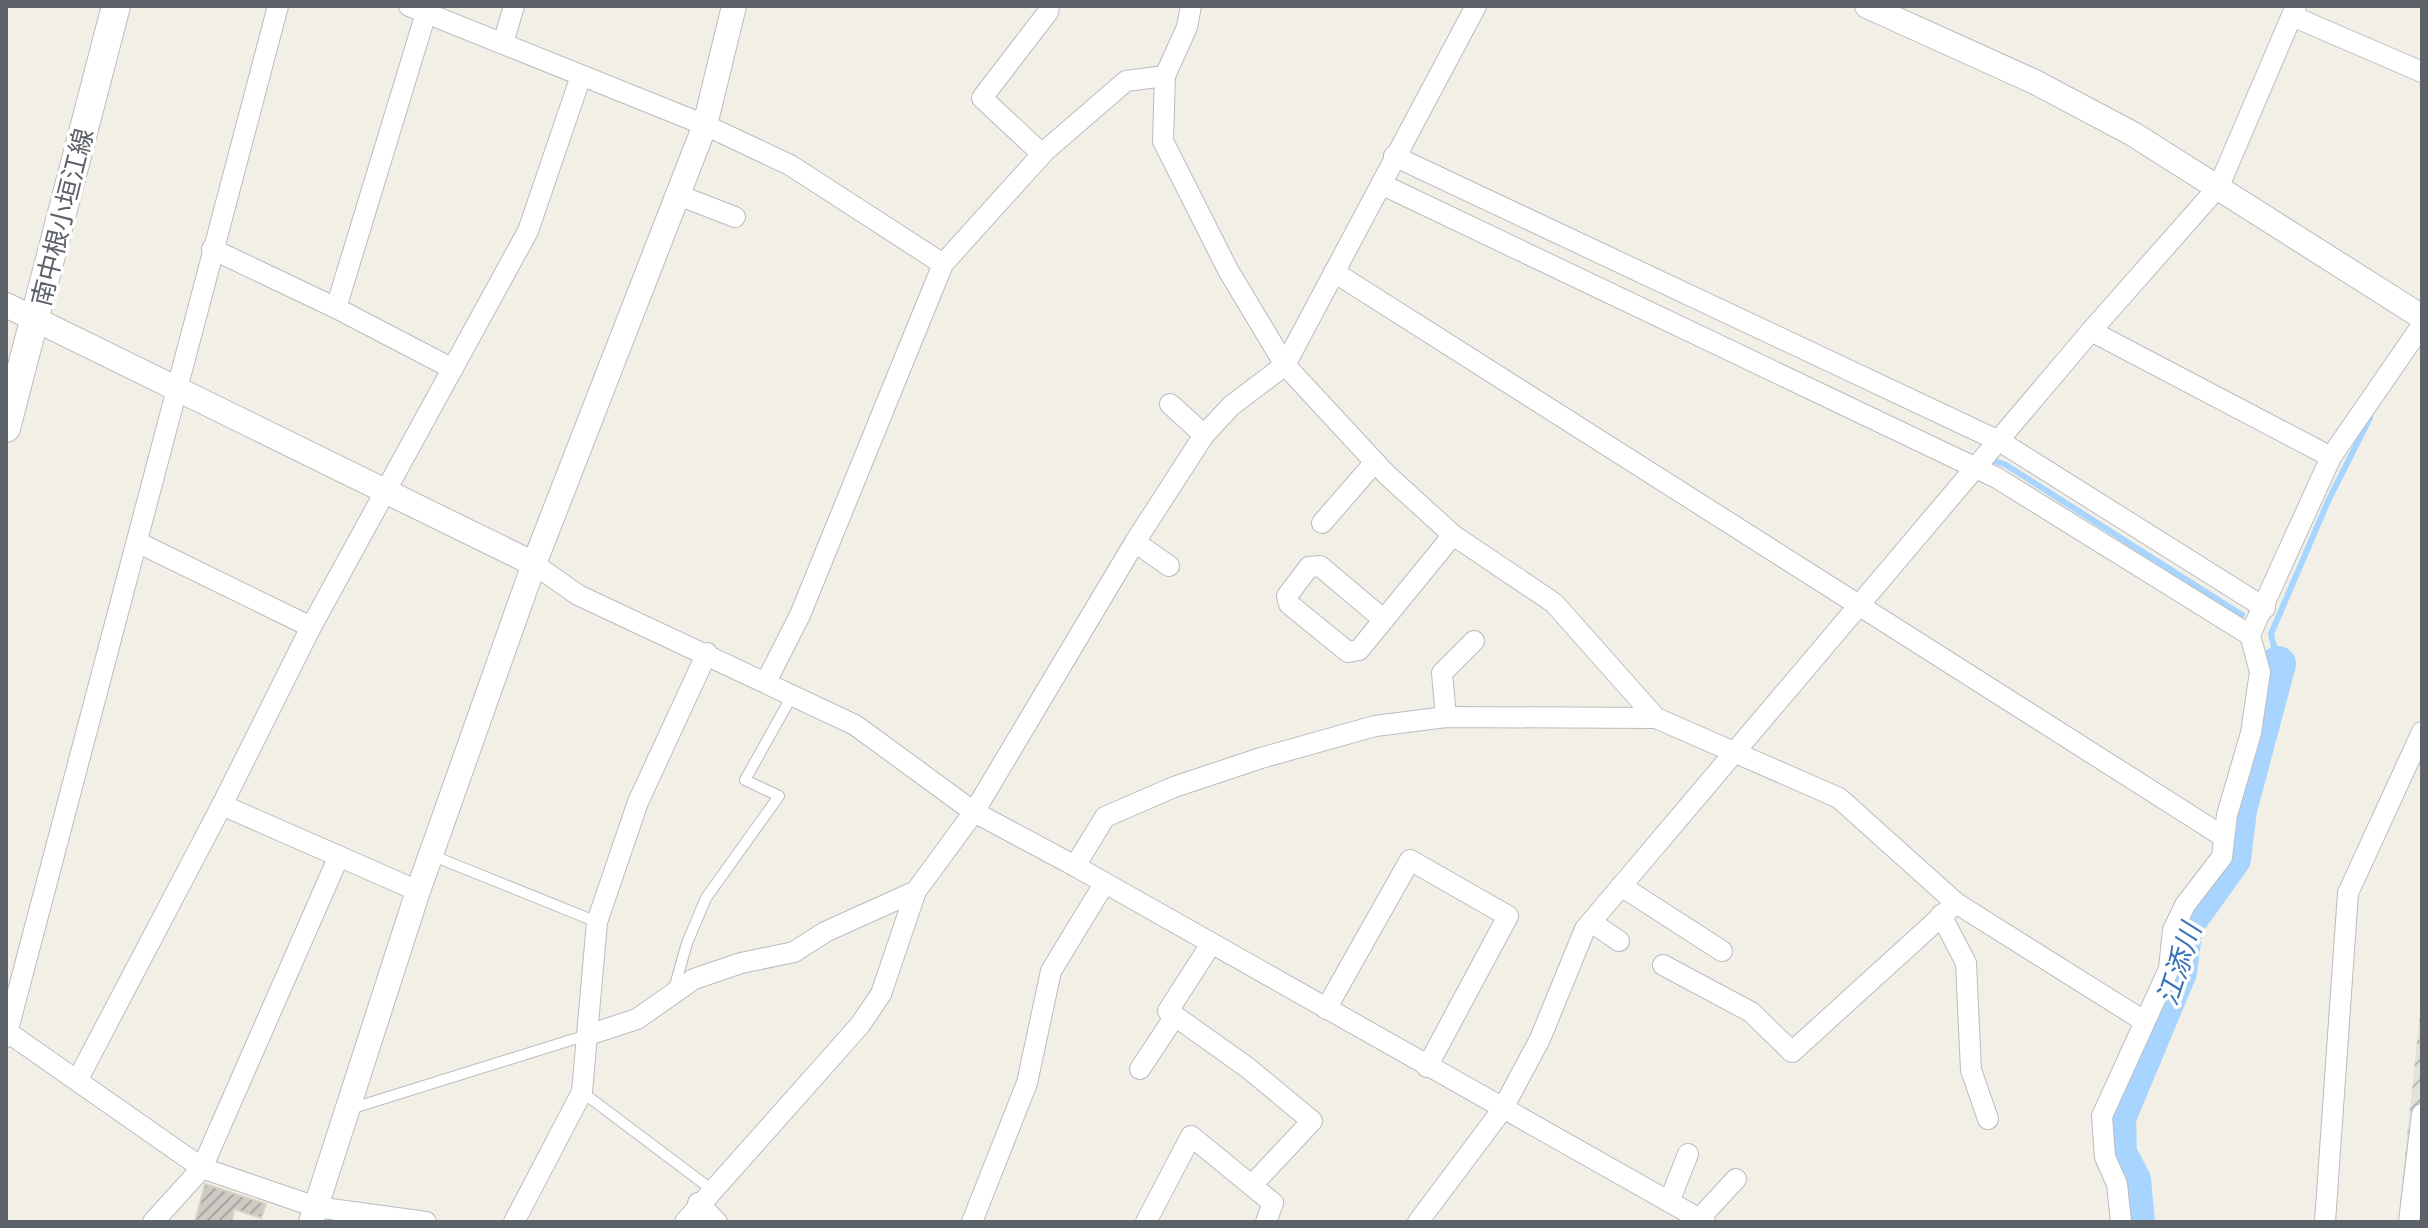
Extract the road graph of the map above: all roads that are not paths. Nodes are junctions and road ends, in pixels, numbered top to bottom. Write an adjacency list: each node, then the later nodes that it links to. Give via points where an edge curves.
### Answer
1 (116, 6): 28 (main road, 南中根小垣江線)
2 (278, 6): 22 (street)
3 (514, 6): 11 (street)
4 (734, 6): 15 (street)
5 (1049, 6): 16 (street, via 982,98)
6 (1191, 6): 14 (street)
7 (1476, 6): 17 (street)
8 (1867, 6): 19 (street, via 2035,82)
9 (418, 9): 11 (street); 26 (street)
10 (2294, 11): 12 (street); 19 (street)
11 (503, 43): 13 (street)
12 (2422, 72)
13 (581, 76): 15 (street); 32 (street, via 528,231)
14 (1165, 76): 16 (street, via 1126,81); 31 (street, via 1163,141 1228,270)
15 (705, 125): 20 (street); 23 (street, via 790,165)
16 (1042, 154): 23 (street)
17 (1394, 156): 18 (street); 37 (street)
18 (1381, 184): 24 (street); 40 (street)
19 (2219, 186): 27 (street); 30 (street)
20 (678, 195): 21 (street); 46 (street)
21 (735, 217)
22 (212, 249): 26 (street); 33 (street)
23 (943, 264): 55 (street, via 800,615)
24 (1334, 272): 31 (street); 48 (street)
25 (6, 305): 28 (street)
26 (336, 308): 32 (street)
27 (2422, 317)
28 (35, 318): 33 (street); 35 (main road, 南中根小垣江線)
29 (2422, 325): 38 (street)
30 (2091, 331): 37 (street); 38 (street)
31 (1285, 365): 36 (street, via 1231,406); 39 (street)
32 (453, 369): 41 (street)
33 (176, 388): 41 (street); 44 (street)
34 (1170, 404): 36 (street)
35 (6, 428)
36 (1204, 435): 45 (street)
37 (1998, 444): 40 (street); 49 (street)
38 (2331, 457): 49 (street)
39 (1375, 462): 42 (street); 43 (street)
40 (1975, 469): 48 (street); 52 (street)
41 (386, 492): 46 (street); 51 (street)
42 (1322, 523)
43 (1453, 535): 50 (street); 58 (street, via 1554,603)
44 (137, 542): 51 (street); 82 (street)
45 (1135, 542): 47 (street); 62 (street)
46 (534, 564): 54 (street, via 578,595); 64 (street)
47 (1169, 566)
48 (1859, 606): 60 (street); 63 (street)
49 (2265, 608): 52 (street)
50 (1384, 620): 50 (street, via 1359,650 1348,652 1289,604 1287,596 1309,567 1320,566)
51 (311, 627): 61 (street)
52 (2250, 635): 63 (street, via 2260,672 2251,733)
53 (1474, 641): 57 (street, via 1442,673)
54 (707, 653): 55 (street); 72 (street, via 638,802)
55 (766, 682): 56 (street)
56 (793, 694): 62 (street, via 855,725); 78 (lane, via 745,780 779,796 706,898)
57 (1446, 717): 58 (street); 66 (street, via 1375,726 1174,787 1105,817)
58 (1656, 718): 60 (street)
59 (2422, 732): 110 (street, via 2348,893)
60 (1733, 751): 68 (street); 71 (street, via 1839,798)
61 (222, 805): 65 (street); 86 (street)
62 (974, 812): 66 (street); 70 (street)
63 (2224, 837): 81 (street, via 2222,857 2173,930 2169,969)
64 (431, 855): 69 (street); 72 (lane)
65 (339, 856): 69 (street); 93 (street)
66 (1075, 866): 67 (street)
67 (1104, 884): 75 (street); 105 (street, via 1051,971 1027,1083)
68 (1621, 886): 73 (street); 76 (street)
69 (418, 891): 88 (street)
70 (916, 891): 78 (street, via 825,932 794,952 741,963); 96 (street, via 881,994 860,1025)
71 (1948, 909): 77 (street, via 1792,1052 1751,1012); 81 (street); 91 (street, via 1966,963 1971,1070)
72 (597, 922): 83 (street)
73 (1591, 922): 74 (street); 89 (street)
74 (1619, 941)
75 (1211, 944): 79 (street); 80 (street, via 1168,1011)
76 (1722, 951)
77 (1663, 965)
78 (673, 992): 83 (street, via 637,1019)
79 (1326, 1009): 84 (street); 84 (street, via 1410,860 1476,897 1508,916)
80 (1175, 1016): 85 (street); 95 (street, via 1312,1121)
81 (2144, 1021): 109 (street, via 2102,1116 2105,1157 2117,1184)
82 (6, 1033): 86 (street)
83 (588, 1035): 87 (street); 88 (lane)
84 (1427, 1067): 89 (street)
85 (1140, 1069)
86 (78, 1079): 93 (street)
87 (582, 1092): 96 (lane); 102 (street)
88 (348, 1109): 98 (street)
89 (1502, 1110): 97 (street); 108 (street)
90 (2422, 1114): 111 (street)
91 (1988, 1119)
92 (1688, 1154): 97 (street)
93 (202, 1168): 98 (street); 100 (street)
94 (1736, 1179): 99 (street)
95 (1252, 1185): 106 (street, via 1191,1136); 107 (street, via 1273,1203)
96 (705, 1196): 103 (street); 104 (street)
97 (1669, 1202): 99 (street)
98 (314, 1214): 101 (street)
99 (1702, 1220)
100 (153, 1222)
101 (426, 1222)
102 (514, 1222)
103 (685, 1222)
104 (717, 1222)
105 (972, 1222)
106 (1146, 1222)
107 (1266, 1222)
108 (1418, 1222)
109 (2121, 1222)
110 (2325, 1222)
111 (2409, 1222)

